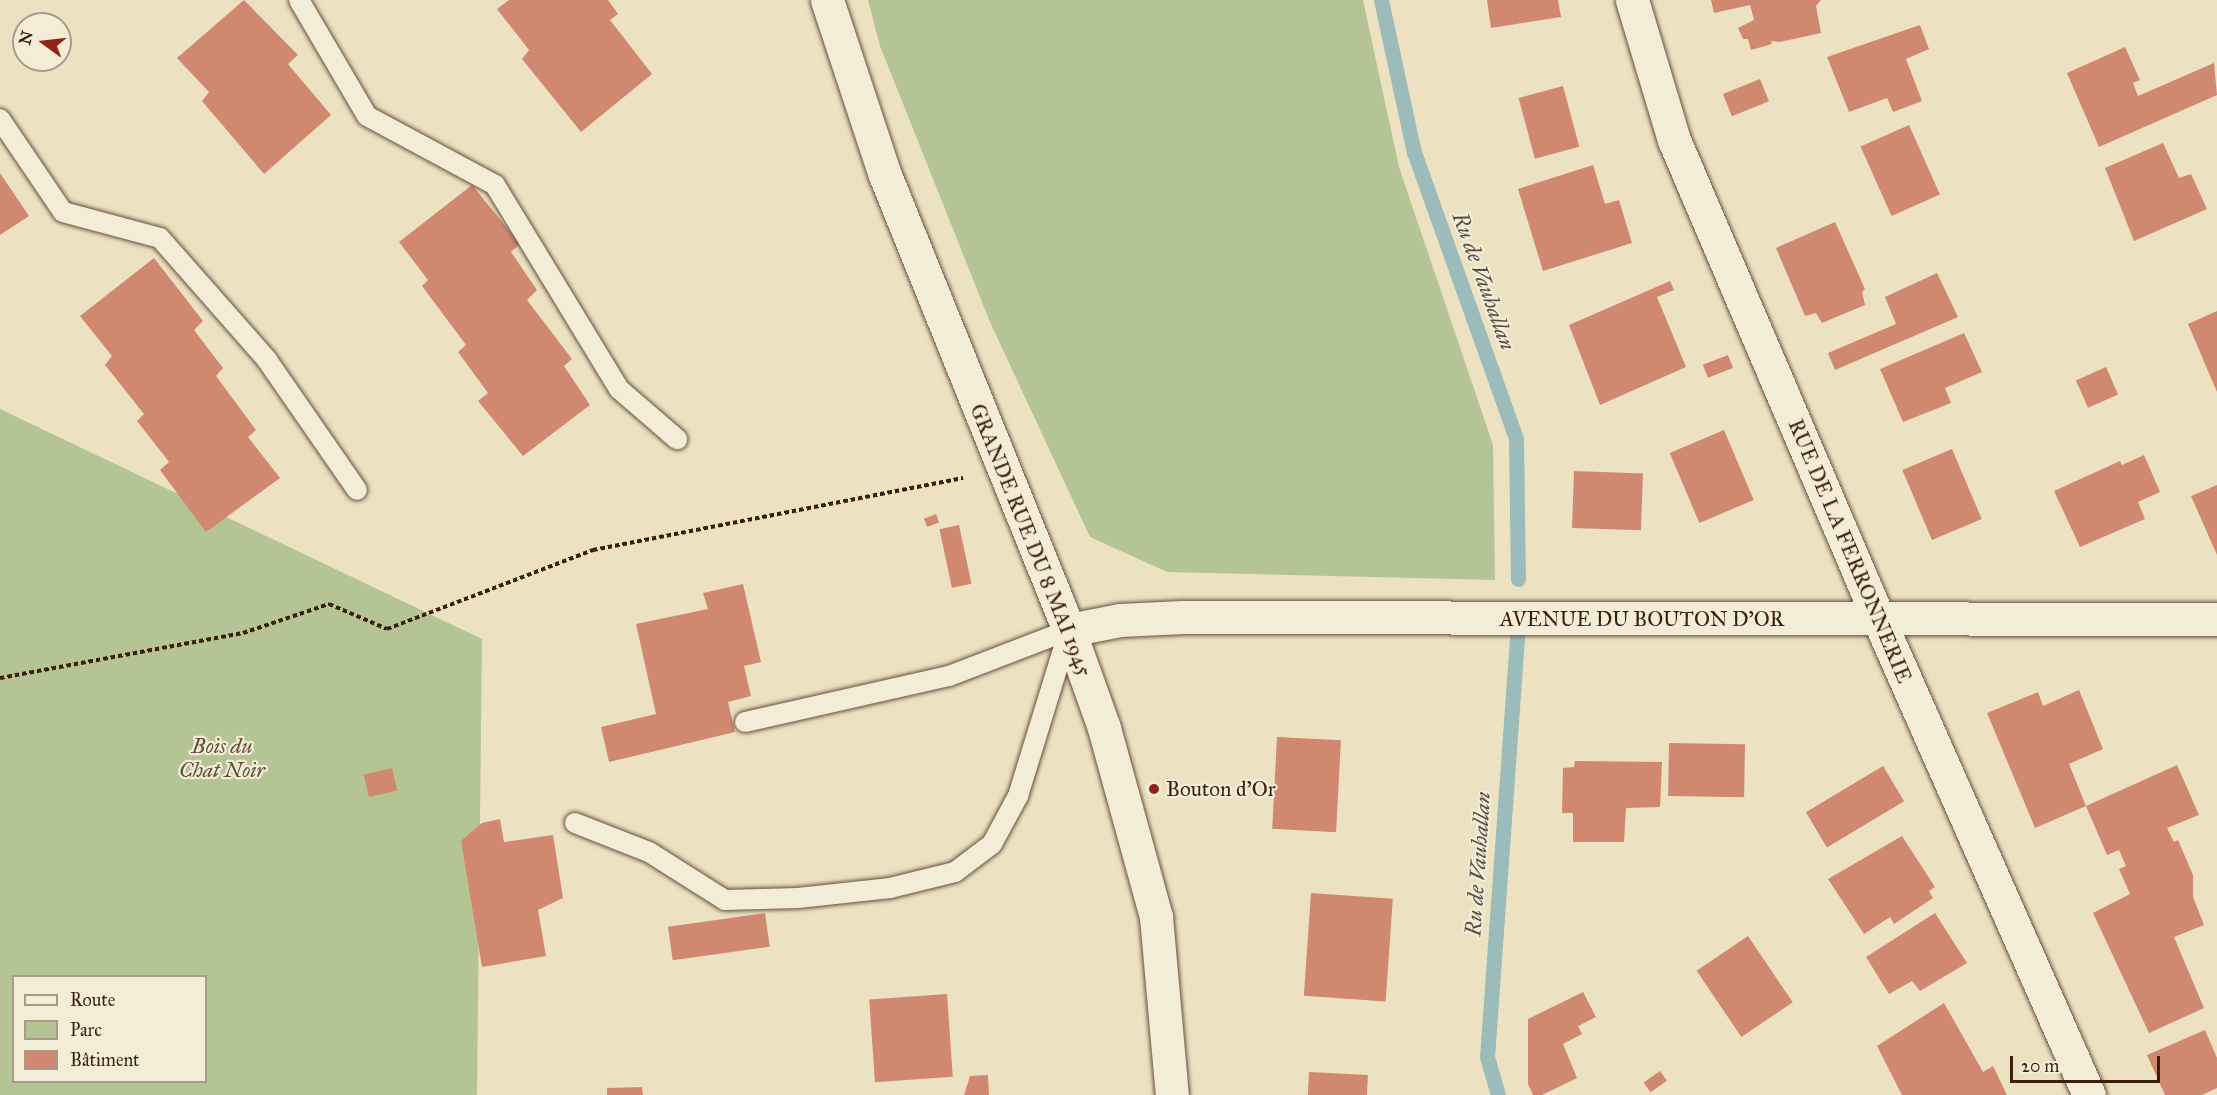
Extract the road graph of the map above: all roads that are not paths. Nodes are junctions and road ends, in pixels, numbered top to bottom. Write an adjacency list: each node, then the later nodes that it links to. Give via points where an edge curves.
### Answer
1 (299, 0): 5 (lane, via 367,116 495,185 619,389)
2 (827, 0): 9 (street, GRANDE RUE DU 8 MAI 1945, via 885,175)
3 (1632, 0): 8 (street, RUE DE LA FERRONNERIE, via 1674,140)
4 (0, 119): 6 (lane, via 63,212 160,238 267,360)
5 (677, 439)
6 (357, 490)
7 (2217, 619): 8 (street, AVENUE DU BOUTON D'OR)
8 (1879, 620): 9 (street, AVENUE DU BOUTON D'OR, via 1182,617 1120,620); 13 (street, RUE DE LA FERRONNERIE)
9 (1069, 630): 10 (lane, via 949,676); 11 (lane, via 1018,796 992,844 955,872 890,888 798,898 724,900 650,852); 12 (street, GRANDE RUE DU 8 MAI 1945, via 1104,728 1156,917)
10 (745, 722)
11 (575, 823)
12 (1172, 1095)
13 (2089, 1095)

